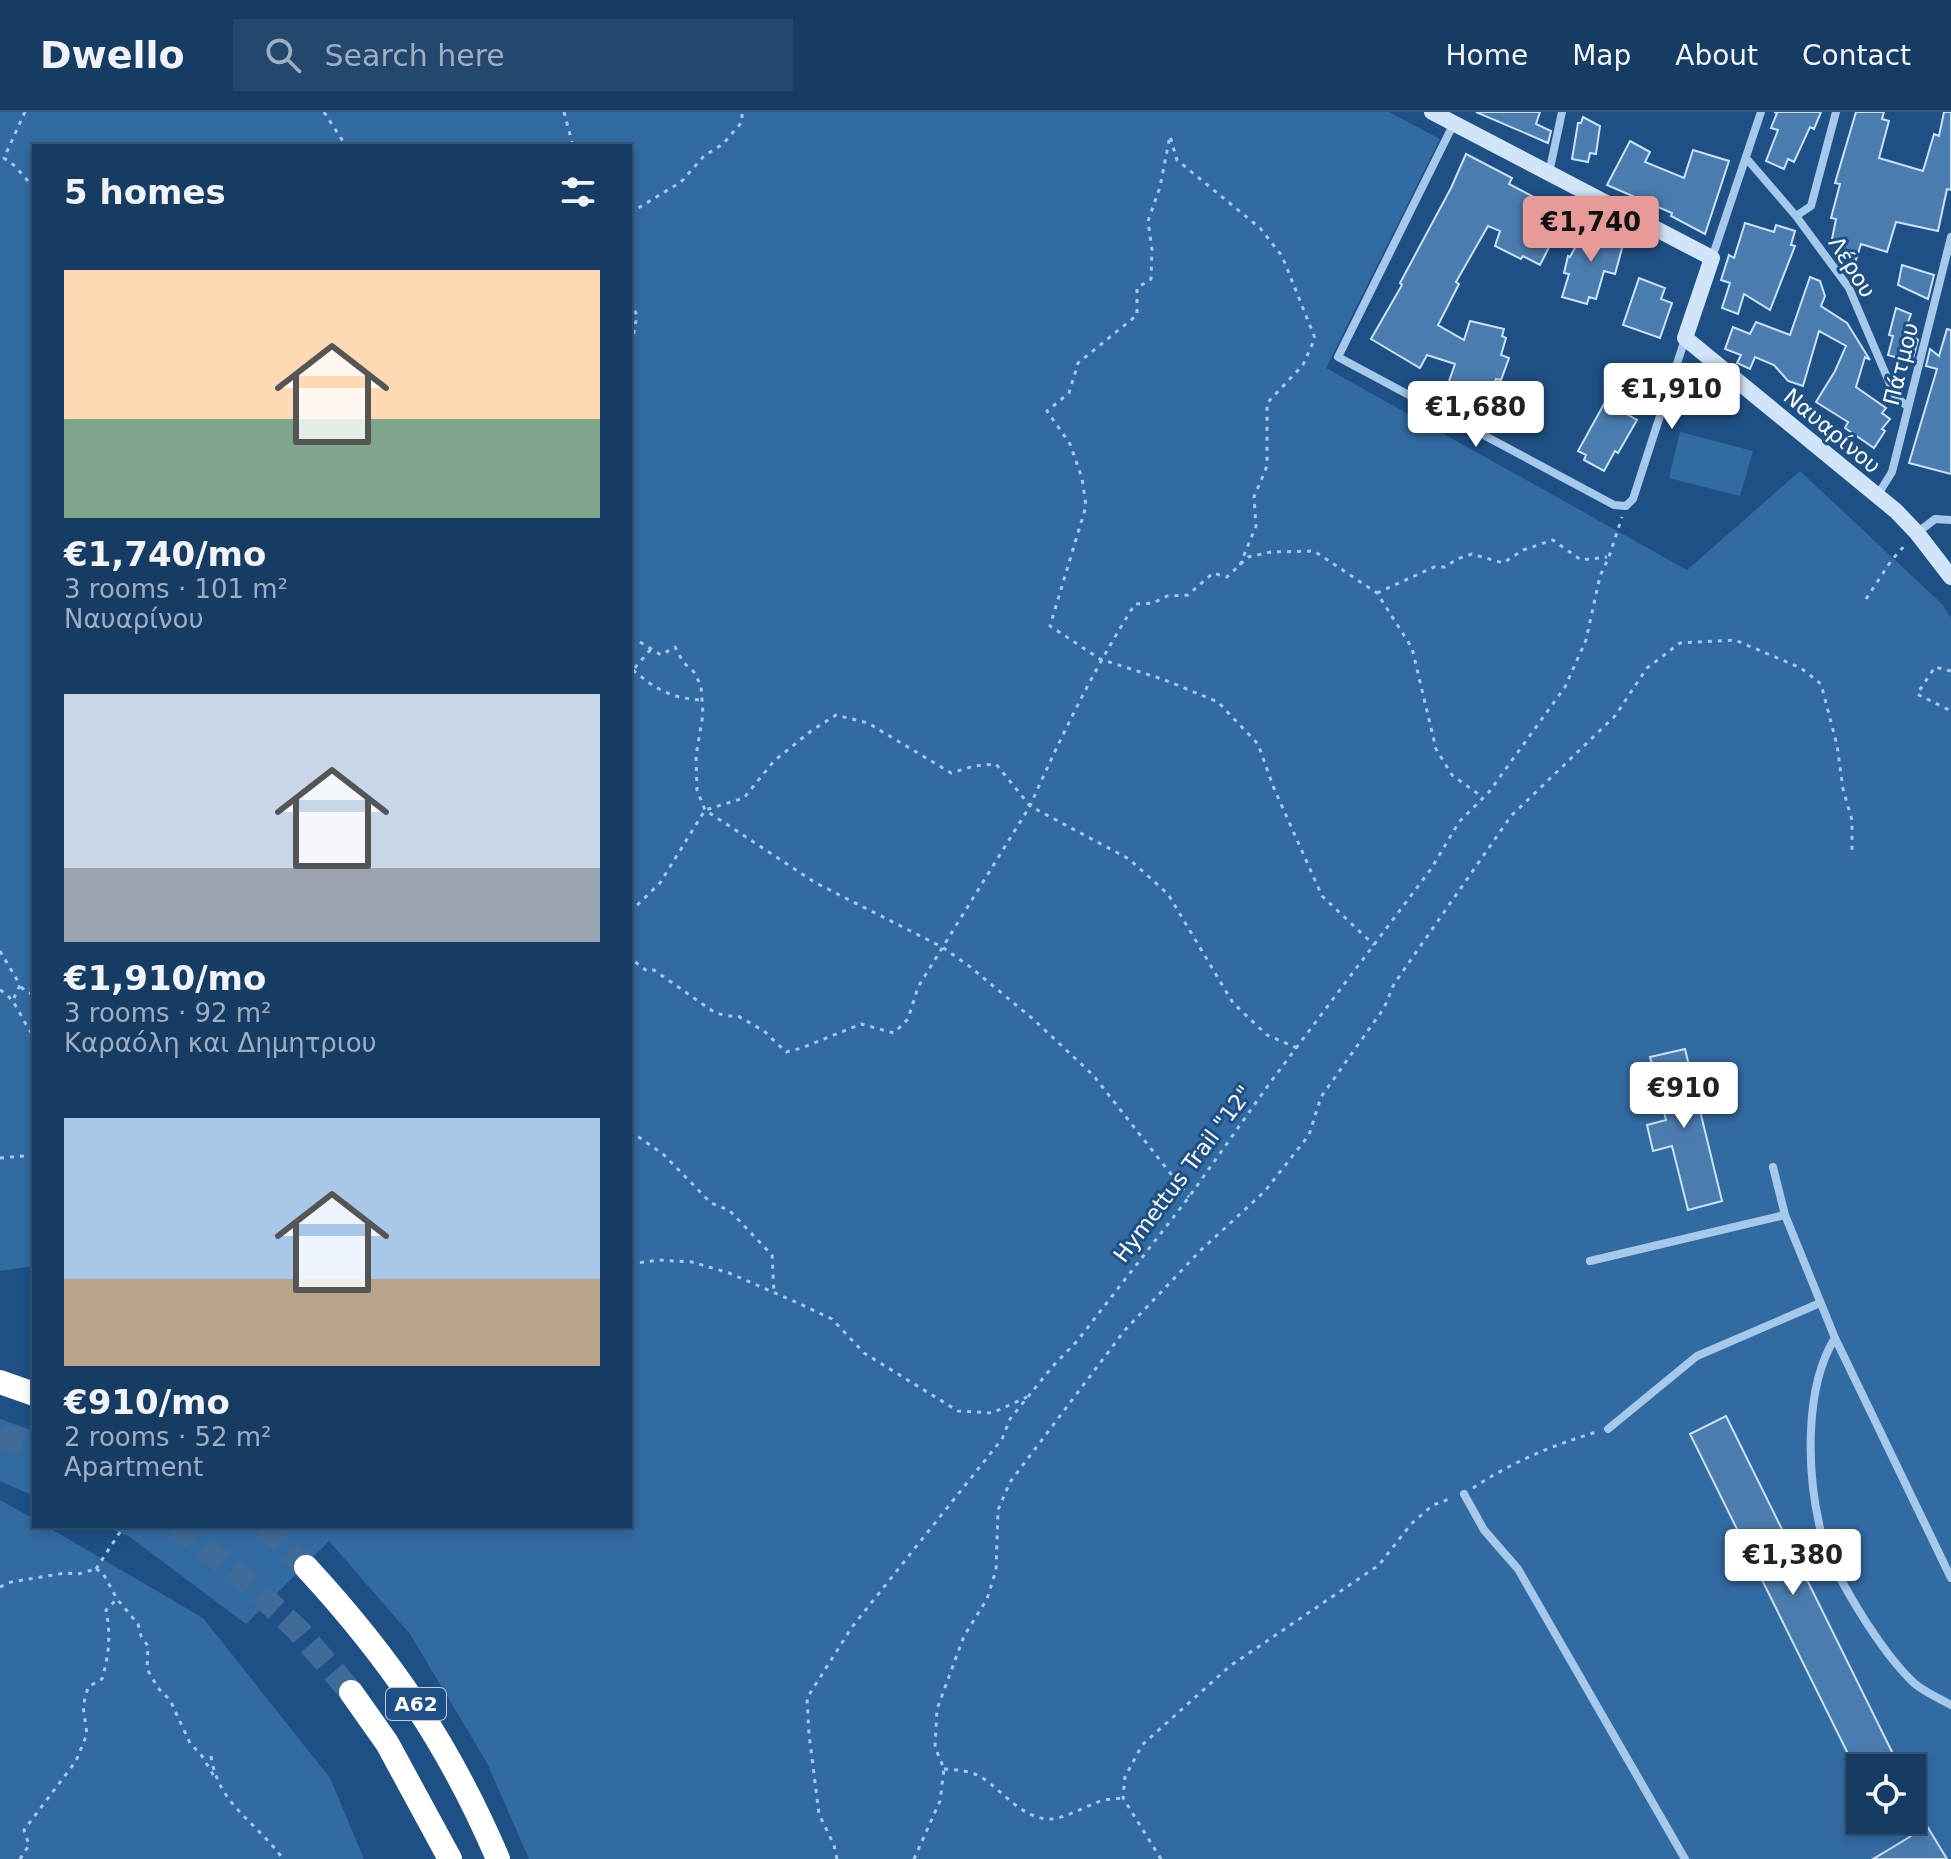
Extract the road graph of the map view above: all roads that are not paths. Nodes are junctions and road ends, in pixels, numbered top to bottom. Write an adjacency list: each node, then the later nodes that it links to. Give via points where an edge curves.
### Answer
1 (1432, 112): 5 (street)
2 (1562, 112): 7 (street)
3 (1761, 112): 6 (street)
4 (1836, 112): 8 (street, via 1811,206)
5 (1454, 123): 7 (street); 11 (street, via 1338,357 1614,505 1626,506 1633,499)
6 (1746, 158): 8 (street, Λέρου); 10 (street)
7 (1549, 173): 10 (street)
8 (1796, 216): 12 (street, Λέρου, via 1849,288 1895,396)
9 (1951, 237): 12 (street, Πάτμου)
10 (1712, 258): 11 (street)
11 (1685, 338): 13 (street, Ναυαρίνου)
12 (1908, 407): 13 (street, Πάτμου, via 1892,472)
13 (1877, 497): 15 (street, Ναυαρίνου)
14 (1951, 520): 15 (street, via 1935,519)
15 (1917, 533): 16 (street, Ναυαρίνου)
16 (1951, 577)
17 (1773, 1167): 18 (street)
18 (1785, 1215): 19 (street); 20 (street)
19 (1590, 1261)
20 (1820, 1303): 21 (street); 24 (street, via 1697,1356)
21 (1835, 1338): 27 (street); 29 (street, via 1823,1357 1815,1391 1811,1458 1820,1530 1876,1637 1915,1684)
22 (0, 1382): 23 (highway)
23 (32, 1393)
24 (1608, 1429)
25 (1464, 1494): 32 (street, via 1484,1530 1518,1569)
26 (306, 1567): 31 (highway, Α62, via 353,1618 424,1716)
27 (1951, 1578)
28 (351, 1692): 30 (highway, Α62, via 387,1743)
29 (1951, 1705)
30 (450, 1859)
31 (498, 1859)
32 (1685, 1859)

